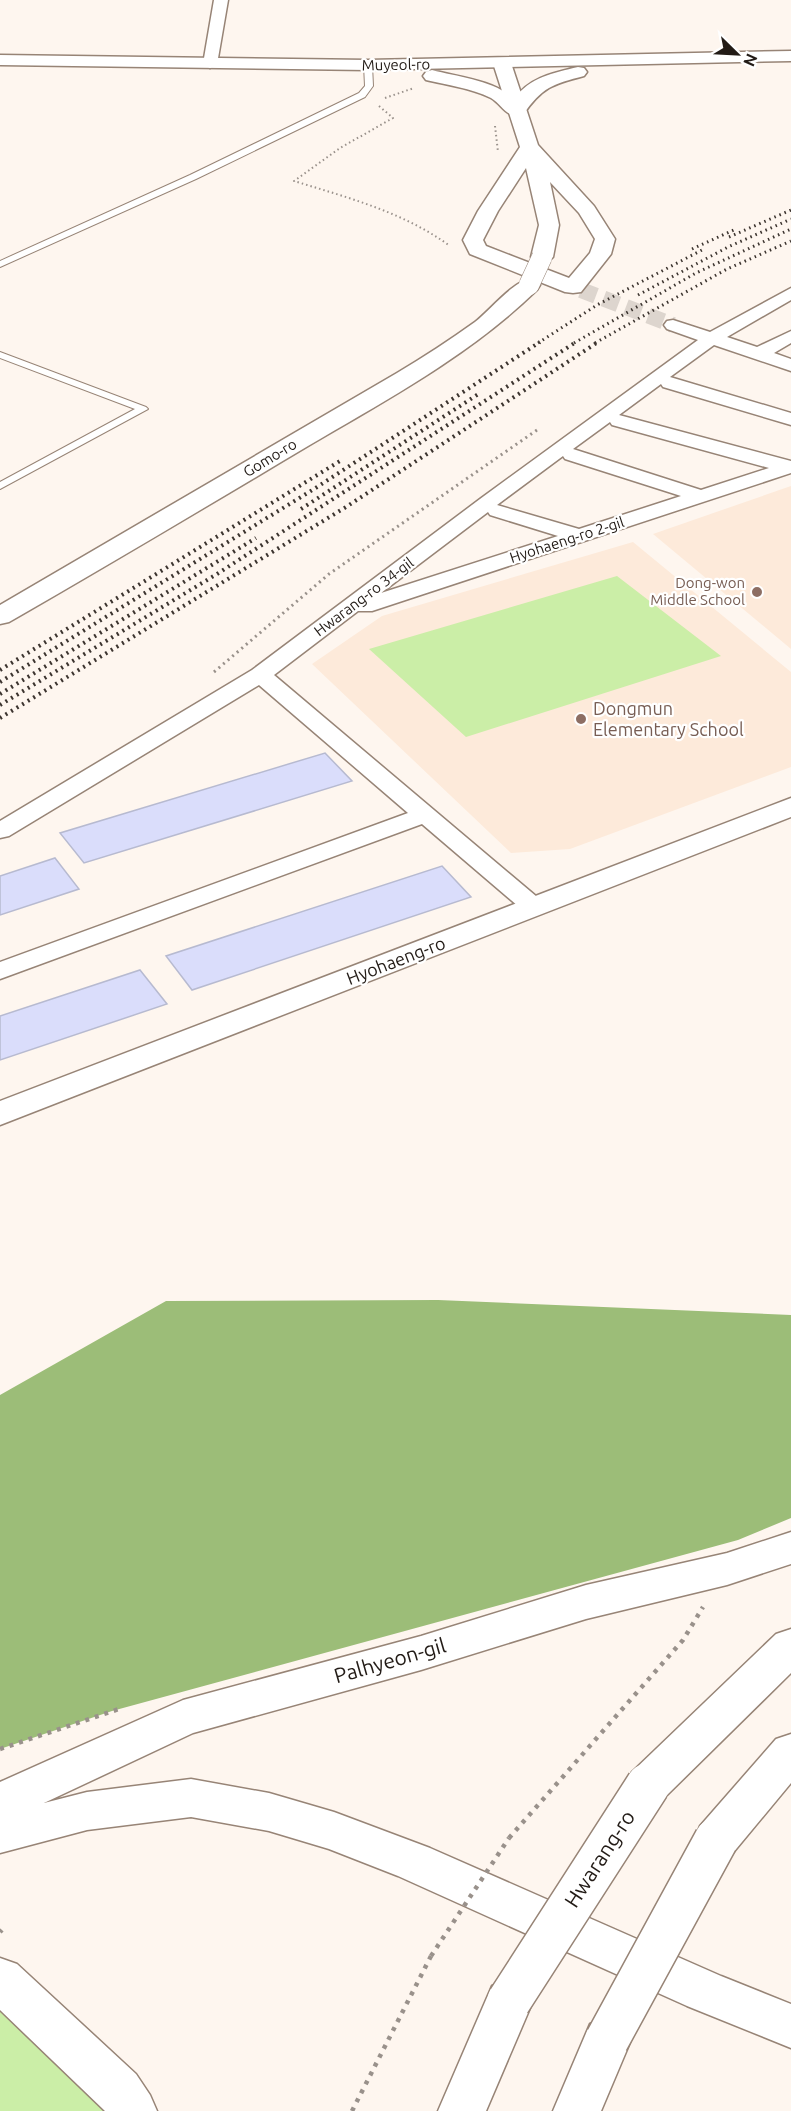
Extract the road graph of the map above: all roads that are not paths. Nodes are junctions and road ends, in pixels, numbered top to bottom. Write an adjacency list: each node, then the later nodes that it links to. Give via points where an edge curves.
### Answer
1 (221, 0): 6 (street)
2 (791, 56): 4 (main road, Muyeol-ro)
3 (0, 60): 6 (main road, Muyeol-ro)
4 (614, 61): 5 (main road, Muyeol-ro); 9 (main road, via 539,84 526,93)
5 (501, 63): 7 (main road, Muyeol-ro); 9 (main road)
6 (210, 64): 8 (main road, Muyeol-ro)
7 (401, 65): 8 (main road, Muyeol-ro); 9 (main road, via 499,95)
8 (368, 66): 11 (lane, via 369,86 362,95)
9 (516, 111): 10 (main road)
10 (530, 147): 10 (main road, via 473,240 477,250 577,289 605,239 586,210); 29 (main road, Gomo-ro, bridge, via 549,225 542,257 529,285 507,308 424,366 123,547)
11 (0, 264)
12 (789, 296): 15 (street, Hwarang-ro 34-gil)
13 (673, 325): 15 (street)
14 (791, 336): 16 (street)
15 (712, 338): 16 (street); 28 (street, Hwarang-ro 34-gil)
16 (758, 354): 18 (street)
17 (3, 359): 24 (lane, via 143,409)
18 (791, 365)
19 (670, 382): 20 (street)
20 (791, 419)
21 (619, 421): 23 (street)
22 (572, 455): 25 (street)
23 (790, 467): 25 (street, Hyohaeng-ro 2-gil)
24 (0, 486)
25 (701, 496): 27 (street, Hyohaeng-ro 2-gil)
26 (497, 511): 27 (street)
27 (579, 536): 28 (street, Hyohaeng-ro 2-gil)
28 (344, 613): 30 (street, Hwarang-ro 34-gil)
29 (0, 615)
30 (260, 675): 32 (street); 33 (street, Hwarang-ro 34-gil)
31 (791, 807): 34 (main road, Hyohaeng-ro)
32 (425, 815): 34 (street); 35 (street)
33 (0, 831)
34 (534, 907): 36 (main road, Hyohaeng-ro)
35 (0, 971)
36 (0, 1114)
37 (791, 1548): 40 (main road, Palhyeon-gil, via 727,1569 586,1602 422,1653 183,1718)
38 (791, 1646): 45 (main road, Hwarang-ro, bridge, via 648,1785 509,2001)
39 (791, 1752): 46 (main road, bridge, via 716,1840 607,2040)
40 (0, 1803)
41 (0, 1834): 43 (main road, via 87,1810 191,1798 268,1812 334,1831 414,1862)
42 (0, 1979): 44 (main road, via 119,2090)
43 (791, 2026)
44 (133, 2111)
45 (462, 2111)
46 (577, 2111)

